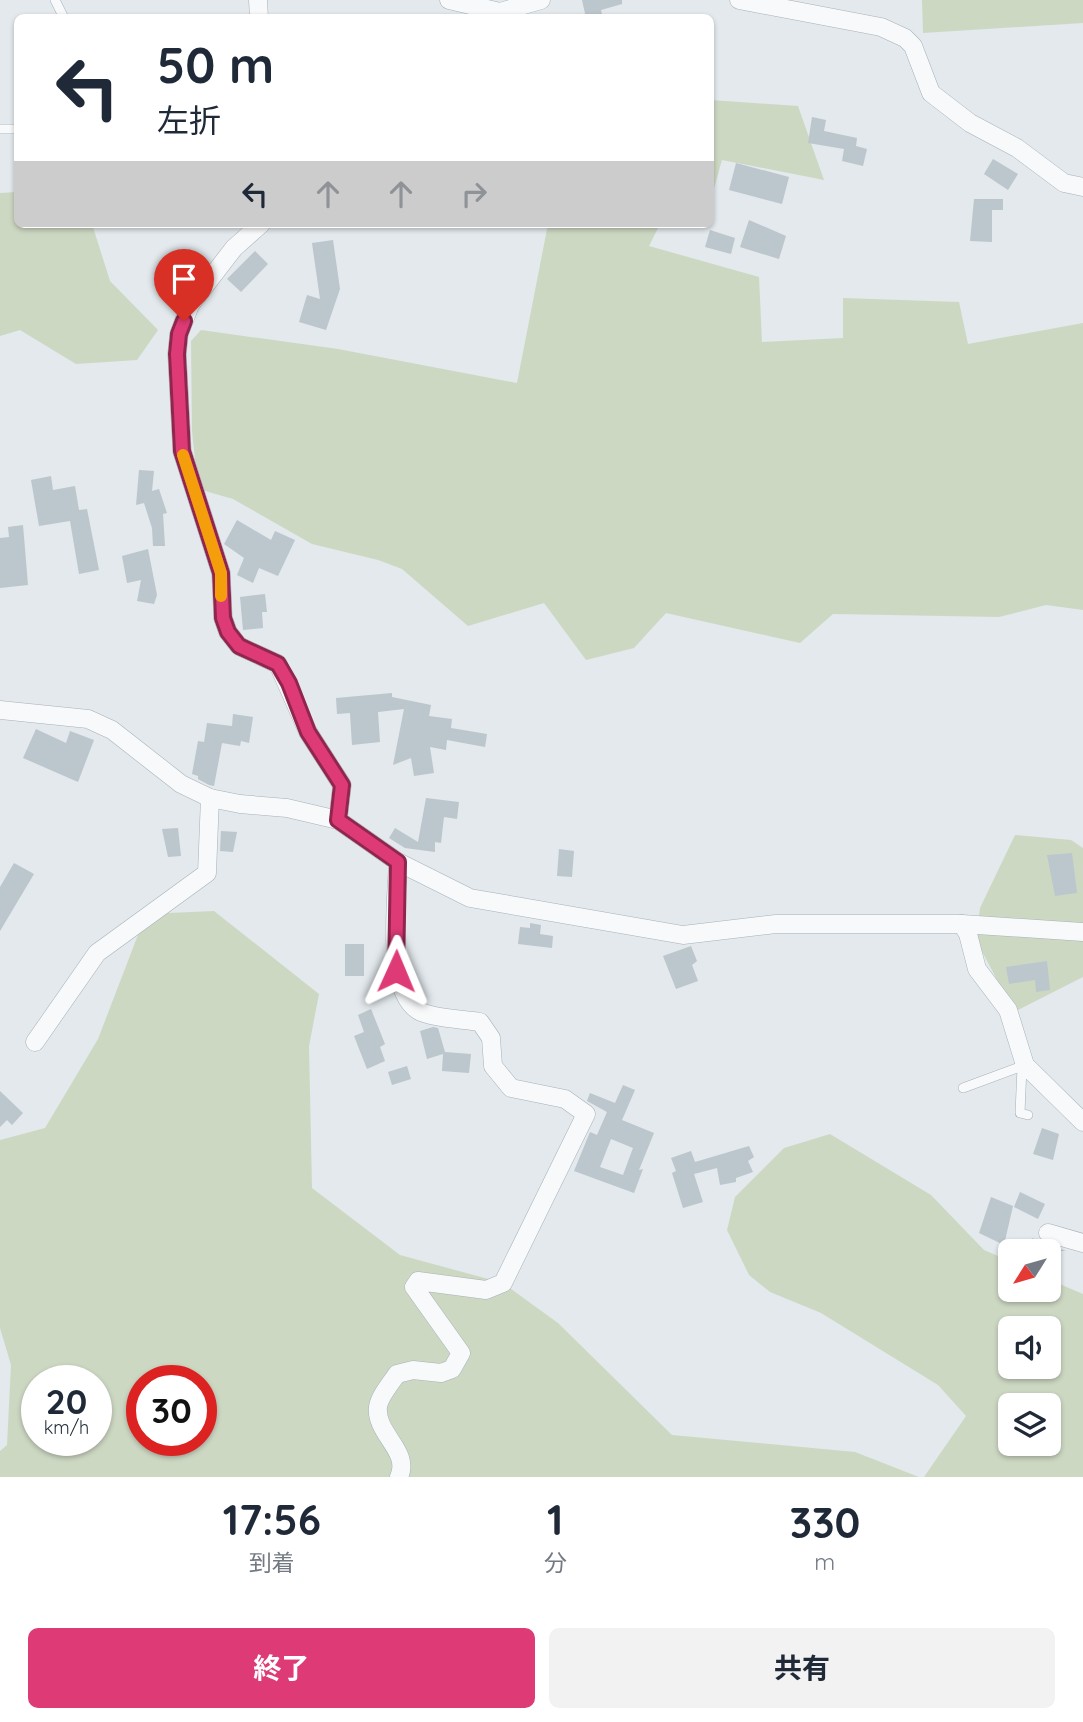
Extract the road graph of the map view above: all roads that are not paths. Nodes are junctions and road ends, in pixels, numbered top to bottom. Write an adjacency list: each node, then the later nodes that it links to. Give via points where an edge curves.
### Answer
1 (449, 0): 4 (street)
2 (541, 0): 5 (street)
3 (738, 0): 6 (street, via 881,27 905,38 913,46 931,93 1064,183)
4 (497, 14)
5 (503, 14)
6 (1083, 187)
7 (256, 228): 10 (street, via 206,283 190,305 179,334 182,451 221,573 221,607 228,632 239,646 278,664 308,732 342,785)
8 (0, 710): 9 (street, via 88,719 112,730 181,784)
9 (210, 798): 10 (street); 14 (street, via 207,873 97,953)
10 (338, 820): 11 (street)
11 (398, 862): 12 (street, via 470,898 683,935 776,924); 21 (street, via 396,971 409,1003 422,1012 480,1022 491,1038 493,1066 511,1088 565,1099 586,1115 503,1283 486,1290 418,1281 414,1287 461,1353 452,1369 442,1373 413,1370 397,1374 377,1405 379,1424 403,1469)
12 (962, 924): 13 (street); 15 (street, via 977,969 1008,1010)
13 (1083, 932)
14 (35, 1042)
15 (1024, 1066): 16 (lane); 17 (lane, via 1020,1113); 18 (street)
16 (963, 1088)
17 (1028, 1115)
18 (1083, 1122)
19 (1048, 1233): 20 (street)
20 (1083, 1243)
21 (399, 1477)

